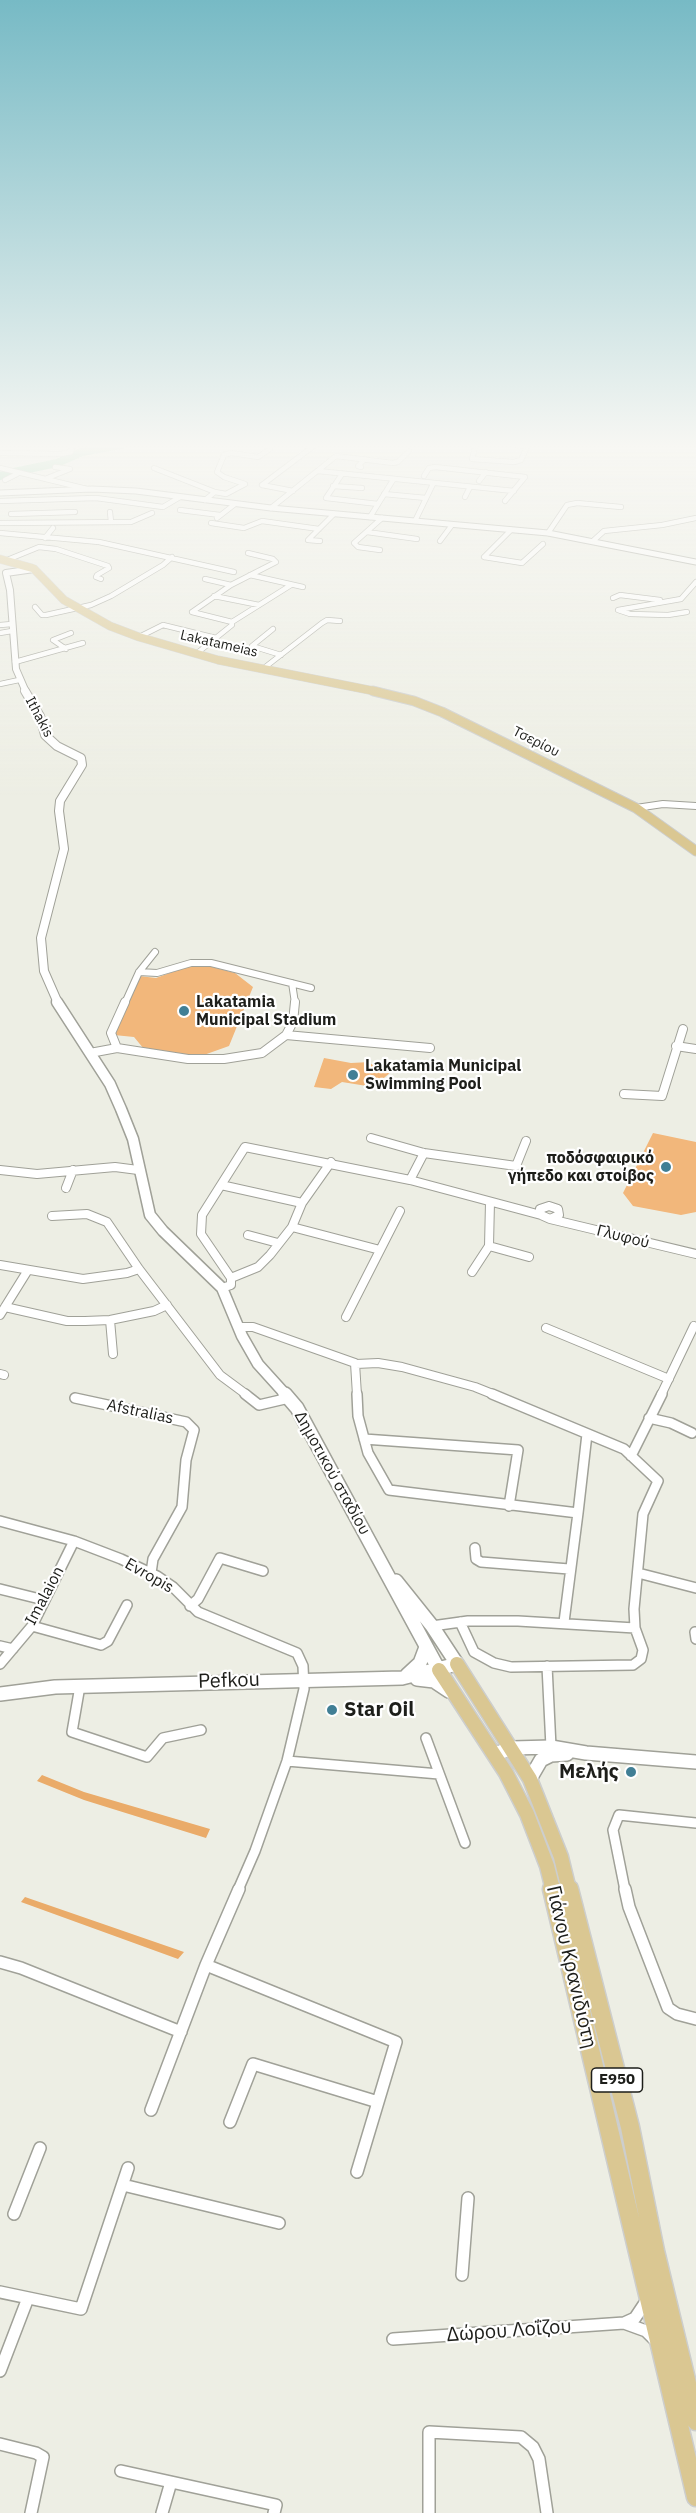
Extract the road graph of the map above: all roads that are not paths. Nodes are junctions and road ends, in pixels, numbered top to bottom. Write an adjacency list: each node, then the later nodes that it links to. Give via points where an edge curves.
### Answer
1 (13, 562): 7 (main road)
2 (97, 562): 11 (street, via 110,568 97,575)
3 (166, 562): 21 (street, via 111,596)
4 (196, 562): 6 (street)
5 (272, 562): 10 (street)
6 (223, 568): 8 (street); 13 (street, via 205,579)
7 (33, 569): 9 (main road); 21 (main road, Lakatameias, via 59,596)
8 (234, 572)
9 (3, 573): 26 (main road, Ithakis, via 10,590)
10 (250, 575): 13 (street); 14 (street)
11 (101, 579)
12 (696, 582): 18 (street, via 681,599)
13 (231, 585): 16 (street)
14 (291, 585): 15 (street); 19 (street)
15 (303, 587)
16 (214, 596): 19 (street); 24 (street, via 192,612)
17 (613, 598): 18 (street, via 620,595)
18 (667, 602): 22 (street, via 618,612)
19 (259, 605): 24 (street)
20 (35, 607): 21 (street, via 42,615)
21 (78, 608): 30 (main road, Lakatameias)
22 (687, 612)
23 (340, 621): 35 (street, via 327,620)
24 (232, 622): 31 (street)
25 (0, 625): 26 (street)
26 (12, 628): 28 (street); 36 (main road, Ithakis)
27 (273, 629): 35 (street, via 252,646)
28 (0, 633)
29 (71, 633): 33 (street, via 53,639)
30 (139, 637): 31 (street, via 163,625); 34 (main road, Lakatameias)
31 (216, 638): 34 (street)
32 (83, 643): 33 (street)
33 (66, 649): 36 (street)
34 (196, 654): 37 (main road, Lakatameias)
35 (280, 655): 37 (street)
36 (15, 662): 38 (main road, Ithakis)
37 (264, 668): 40 (main road, Lakatameias)
38 (19, 681): 39 (street); 44 (main road, Ithakis, via 36,707 45,735 81,759 82,765 60,801 64,849)
39 (0, 684)
40 (351, 685): 42 (main road, Τσερίου, via 442,711)
41 (696, 806): 42 (street, via 663,804)
42 (636, 808): 43 (main road, Τσερίου)
43 (696, 851)
44 (56, 875): 55 (main road, Δημοτικού σταδίου, via 41,938 44,971 61,1010)
45 (155, 952): 46 (street)
46 (139, 972): 47 (street, via 157,973 191,963 212,963); 52 (street, via 111,1033)
47 (292, 983): 48 (street); 50 (street, via 296,1008)
48 (311, 988)
49 (683, 1029): 51 (street)
50 (286, 1035): 52 (street, via 262,1053 224,1059 188,1059); 53 (street)
51 (676, 1046): 54 (street); 56 (street, via 662,1096)
52 (117, 1048): 55 (street)
53 (430, 1048)
54 (696, 1049)
55 (90, 1053): 63 (main road, Δημοτικού σταδίου, via 121,1109 133,1139)
56 (624, 1094)
57 (371, 1138): 59 (street)
58 (526, 1141): 59 (street, via 516,1166)
59 (424, 1153): 64 (street)
60 (332, 1162): 64 (street); 65 (street, via 245,1147); 68 (street)
61 (0, 1170): 62 (street, via 37,1174)
62 (73, 1170): 63 (street); 66 (street)
63 (138, 1170): 85 (main road, Δημοτικού σταδίου, via 150,1215)
64 (410, 1180): 67 (street)
65 (221, 1185): 68 (street); 84 (street, via 202,1215 201,1234)
66 (66, 1188)
67 (490, 1202): 70 (street); 76 (street)
68 (302, 1203): 73 (street)
69 (400, 1211): 77 (street)
70 (541, 1215): 72 (street, Γλυφού); 72 (street, via 540,1209 554,1207 560,1212)
71 (52, 1216): 81 (street, via 87,1214 107,1222)
72 (550, 1219): 78 (street, Γλυφού)
73 (292, 1227): 75 (street); 77 (street)
74 (248, 1235): 75 (street)
75 (278, 1243): 84 (street, via 264,1262)
76 (489, 1246): 79 (street); 83 (street)
77 (380, 1250): 88 (street)
78 (696, 1254)
79 (529, 1257)
80 (0, 1265): 82 (street)
81 (139, 1269): 82 (street, via 83,1279); 86 (street)
82 (28, 1270): 87 (street)
83 (472, 1272)
84 (231, 1278): 85 (street, via 231,1285)
85 (222, 1288): 91 (main road, Δημοτικού σταδίου)
86 (167, 1305): 89 (street); 97 (street, via 230,1384 260,1405)
87 (3, 1311): 89 (street, via 67,1321)
88 (346, 1317)
89 (110, 1320): 93 (street)
90 (693, 1326): 95 (street)
91 (238, 1327): 94 (street, via 253,1328); 97 (main road, Δημοτικού σταδίου, via 258,1364)
92 (546, 1328): 95 (street)
93 (113, 1354)
94 (356, 1364): 100 (street, via 378,1363 428,1372 475,1387); 101 (street, via 358,1416)
95 (669, 1379): 98 (street)
96 (75, 1398): 111 (street, Afstralias, via 192,1426 182,1507 153,1559)
97 (289, 1398): 109 (main road, Δημοτικού σταδίου)
98 (650, 1418): 99 (street); 102 (street)
99 (692, 1433)
100 (587, 1434): 102 (street, via 624,1449); 104 (street)
101 (364, 1439): 103 (street, via 389,1490); 103 (street, via 518,1450)
102 (631, 1456): 112 (street, via 658,1481 644,1514)
103 (509, 1506): 104 (street)
104 (578, 1512): 108 (street)
105 (0, 1521): 106 (street, Evropis)
106 (74, 1541): 111 (street, Evropis); 115 (street, Imalaion)
107 (475, 1548): 108 (street, via 476,1559 481,1563)
108 (569, 1569): 119 (street)
109 (386, 1570): 121 (main road); 124 (main road)
110 (263, 1571): 117 (street, via 220,1558 198,1599)
111 (151, 1573): 117 (street, Evropis, via 174,1587)
112 (639, 1573): 113 (street); 122 (street)
113 (696, 1588)
114 (0, 1589): 115 (street)
115 (44, 1600): 120 (street, Imalaion)
116 (127, 1605): 120 (street, via 108,1641 101,1645)
117 (190, 1606): 131 (street, Evropis, via 297,1653)
118 (460, 1622): 119 (street); 121 (street); 128 (street, via 474,1652 494,1663 511,1667)
119 (564, 1622): 122 (street)
120 (32, 1626): 125 (street, Imalaion)
121 (432, 1626): 127 (main road)
122 (635, 1628): 128 (street, via 643,1650 641,1659 633,1665)
123 (0, 1646): 125 (street)
124 (426, 1647): 129 (main road); 130 (main road, via 416,1669)
125 (13, 1649): 126 (street, Imalaion)
126 (0, 1664)
127 (457, 1664): 129 (main road, Pefkou); 138 (main road, Γιάνου Κρανιδιότη)
128 (547, 1666): 137 (street)
129 (439, 1670): 130 (main road, Pefkou); 134 (main road, Γιάνου Κρανιδιότη)
130 (402, 1678): 131 (main road, Pefkou); 134 (main road, via 434,1681)
131 (304, 1679): 132 (main road, Pefkou); 141 (street)
132 (80, 1686): 133 (main road, Pefkou); 135 (street, via 72,1732 147,1757 163,1738)
133 (0, 1694)
134 (456, 1698): 140 (main road, Γιάνου Κρανιδιότη)
135 (201, 1730)
136 (426, 1738): 143 (street)
137 (550, 1747): 138 (main road); 139 (main road)
138 (512, 1748): 140 (main road); 144 (main road, Γιάνου Κρανιδιότη / E950)
139 (586, 1753): 142 (main road); 144 (main road, via 551,1755 541,1760)
140 (495, 1754): 163 (main road, Γιάνου Κρανιδιότη / E950, via 527,1814 547,1866)
141 (287, 1761): 143 (street); 148 (street, via 255,1851)
142 (696, 1762)
143 (439, 1774): 146 (street)
144 (530, 1779): 169 (main road, Γιάνου Κρανιδιότη / E950, via 575,1905)
145 (696, 1823): 149 (street, via 619,1815 613,1830 629,1907 668,2008)
146 (465, 1843)
147 (0, 1962): 150 (street)
148 (206, 1965): 150 (street); 151 (street, via 396,2042)
149 (696, 2019)
150 (181, 2032): 152 (street)
151 (378, 2102): 153 (street, via 253,2064); 156 (street)
152 (151, 2110)
153 (230, 2122)
154 (40, 2148): 159 (street)
155 (128, 2168): 157 (street)
156 (357, 2172)
157 (123, 2185): 160 (street); 164 (street, via 81,2310)
158 (468, 2198): 161 (street)
159 (14, 2214)
160 (279, 2223)
161 (462, 2275)
162 (0, 2292): 164 (street)
163 (649, 2296): 165 (street, via 635,2318); 167 (main road, Γιάνου Κρανιδιότη / E950)
164 (28, 2298): 168 (street)
165 (624, 2323): 166 (street, Δώρου Λοΐζου); 167 (street, Δώρου Λοΐζου, via 646,2331)
166 (393, 2339)
167 (660, 2345): 173 (main road, Γιάνου Κρανιδιότη / E950)
168 (0, 2371)
169 (696, 2421)
170 (0, 2444): 174 (street, via 43,2457)
171 (121, 2471): 172 (street)
172 (171, 2482): 175 (street); 176 (street, via 276,2505)
173 (696, 2497)
174 (31, 2513)
175 (162, 2513)
176 (274, 2513)
177 (429, 2513): 178 (street, via 429,2432 521,2437 539,2459)
178 (547, 2513)

